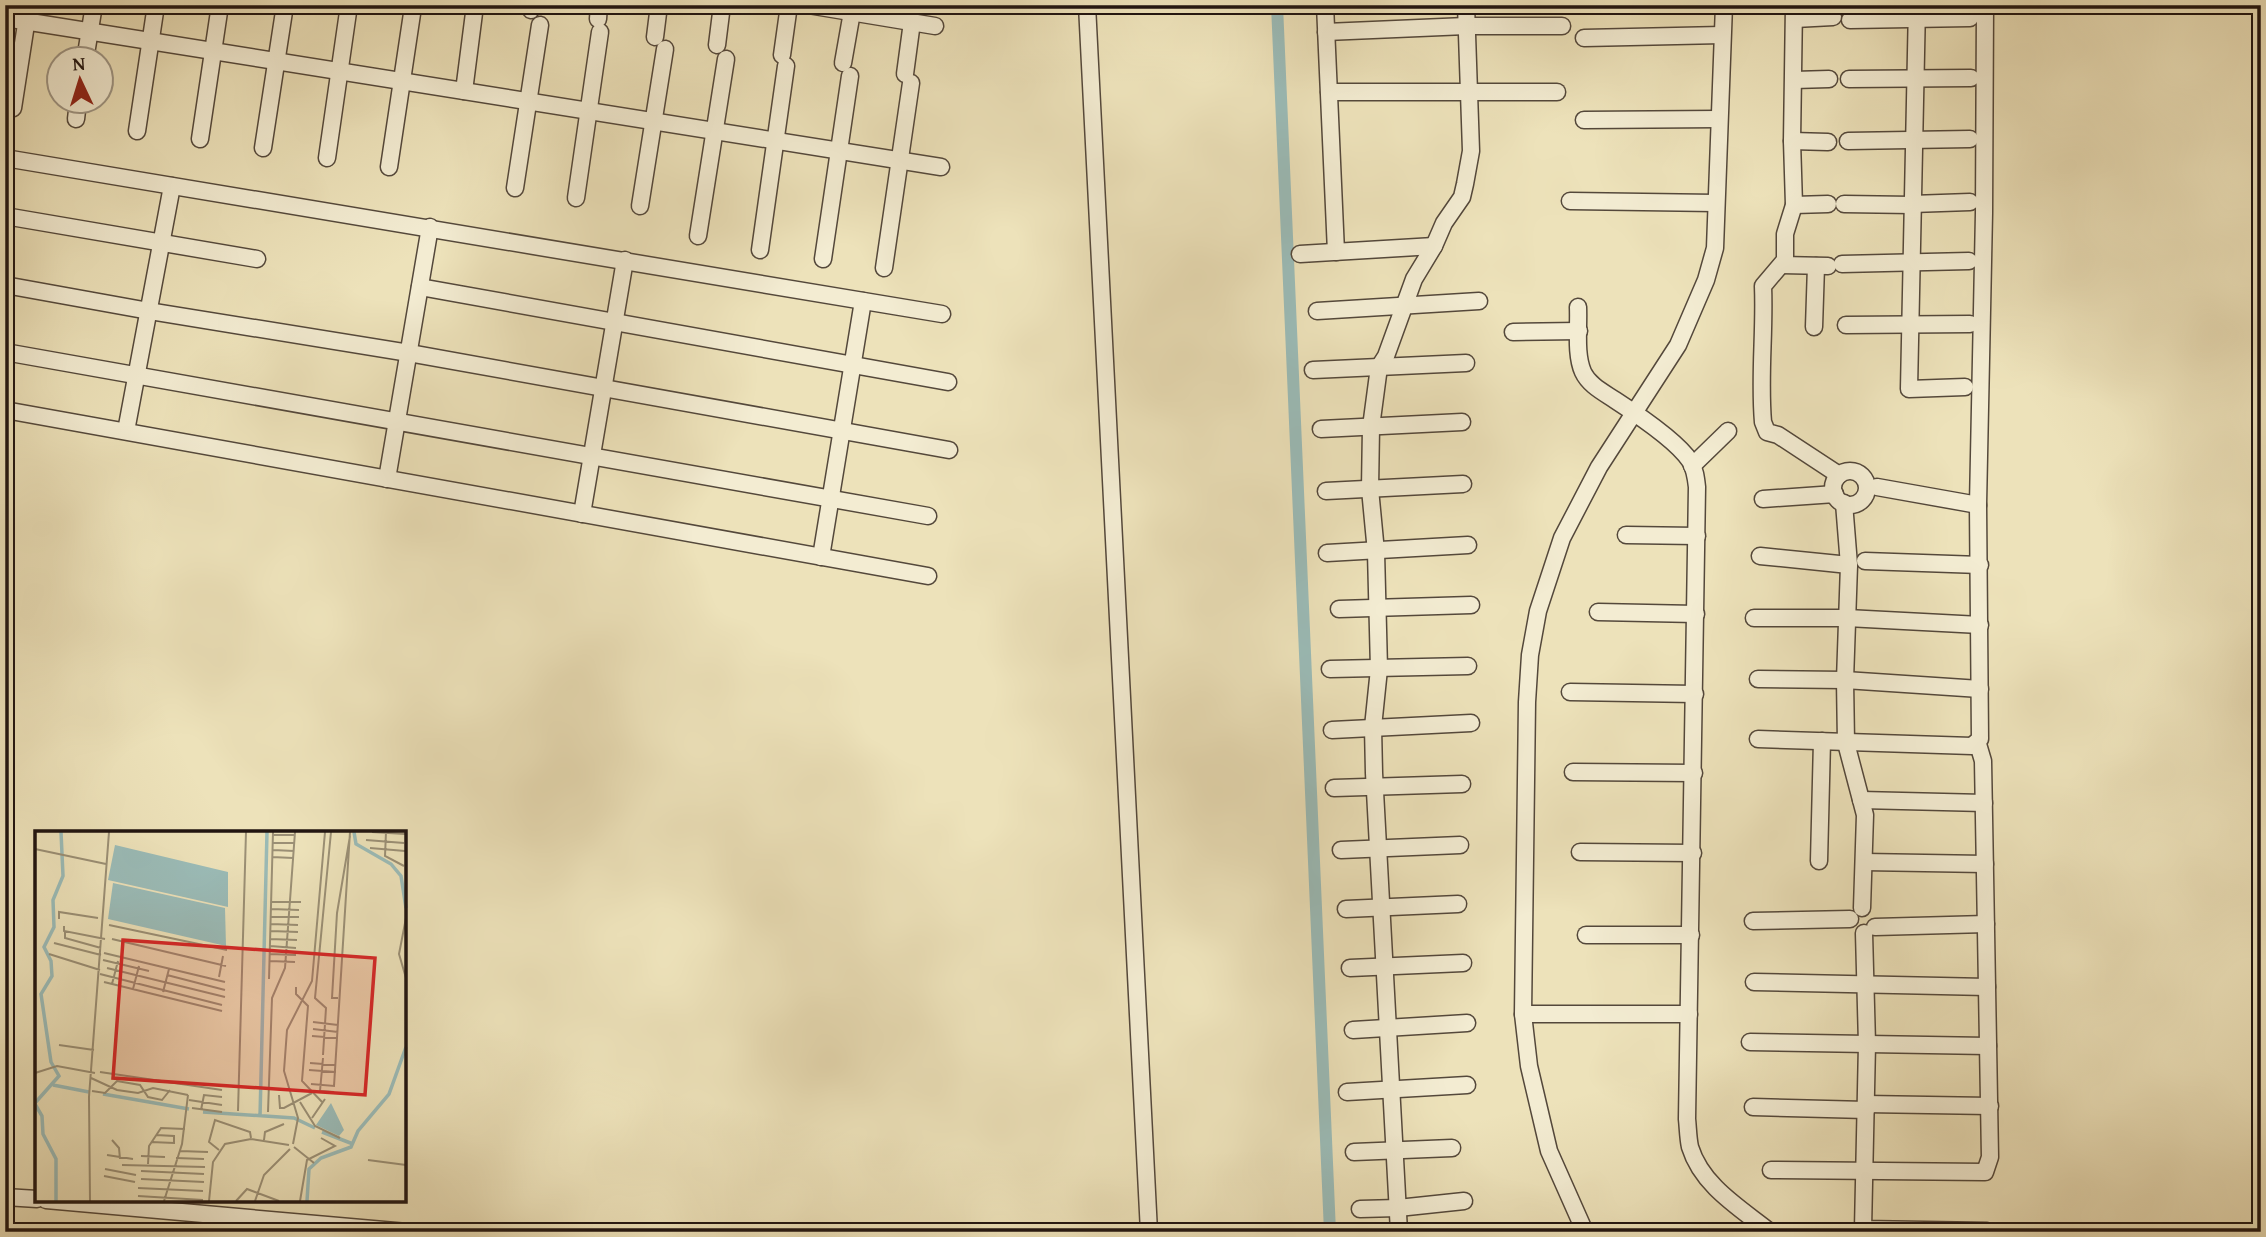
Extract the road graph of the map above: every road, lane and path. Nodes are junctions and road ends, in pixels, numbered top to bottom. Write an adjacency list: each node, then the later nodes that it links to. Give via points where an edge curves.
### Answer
1 (94, 5): 31 (street)
2 (156, 5): 35 (street)
3 (220, 5): 37 (street)
4 (285, 5): 38 (street)
5 (349, 5): 39 (street)
6 (659, 5): 57 (street)
7 (722, 5): 59 (street)
8 (789, 5): 62 (street)
9 (808, 5): 16 (street)
10 (1087, 5): 241 (street)
11 (1325, 5): 32 (street)
12 (1466, 5): 29 (street)
13 (1724, 5): 33 (street)
14 (1985, 5): 146 (street)
15 (413, 7): 45 (street)
16 (852, 12): 26 (street); 68 (street)
17 (1794, 12): 21 (street); 41 (street)
18 (1916, 12): 23 (street); 25 (street); 44 (street)
19 (28, 13): 22 (street); 31 (street); 51 (street)
20 (474, 13): 47 (street)
21 (1833, 17)
22 (5, 18)
23 (1970, 18)
24 (599, 19): 52 (street)
25 (1850, 20)
26 (912, 22): 28 (street); 71 (street)
27 (540, 24): 50 (street)
28 (935, 26)
29 (1466, 26): 30 (street); 32 (street); 46 (street)
30 (1562, 26)
31 (90, 32): 35 (street); 36 (street)
32 (1326, 33): 48 (street)
33 (1722, 35): 34 (street); 55 (street)
34 (1584, 38)
35 (151, 41): 37 (street); 58 (street)
36 (88, 46)
37 (213, 51): 38 (street); 60 (street)
38 (276, 61): 39 (street); 67 (street)
39 (340, 71): 45 (street); 70 (street)
40 (1971, 78): 44 (street)
41 (1794, 79): 42 (street); 63 (street)
42 (1829, 79)
43 (1849, 79): 44 (street)
44 (1915, 80): 65 (street)
45 (402, 81): 47 (street); 72 (street)
46 (1470, 90): 48 (street); 49 (street); 87 (street, via 1471,151 1462,197)
47 (464, 91): 50 (street)
48 (1329, 92): 89 (street)
49 (1558, 92)
50 (528, 101): 52 (street); 75 (street)
51 (13, 108)
52 (590, 111): 57 (street); 76 (street)
53 (76, 116): 54 (street)
54 (76, 119)
55 (1719, 119): 56 (street); 79 (street)
56 (1584, 120)
57 (654, 121): 59 (street); 82 (street)
58 (137, 131)
59 (715, 131): 62 (street); 85 (street)
60 (200, 139)
61 (1970, 139): 65 (street)
62 (776, 141): 68 (street); 88 (street)
63 (1792, 141): 66 (street); 81 (street)
64 (1848, 141): 65 (street)
65 (1913, 141): 80 (street)
66 (1828, 142)
67 (263, 148)
68 (839, 151): 71 (street); 91 (street)
69 (5, 158): 74 (street)
70 (327, 158)
71 (900, 161): 73 (street); 98 (street)
72 (389, 167)
73 (942, 167)
74 (172, 186): 84 (street); 86 (street)
75 (515, 188)
76 (576, 198)
77 (1570, 201): 79 (street)
78 (1970, 202): 80 (street)
79 (1716, 203): 126 (street, via 1715,248 1706,280 1678,345)
80 (1912, 204): 81 (street); 95 (street)
81 (1794, 205): 96 (street)
82 (640, 206)
83 (5, 216): 86 (street)
84 (430, 227): 93 (street); 100 (street)
85 (698, 236)
86 (160, 243): 92 (street); 105 (street)
87 (1434, 246): 89 (street); 103 (street, via 1414,279)
88 (760, 250)
89 (1336, 252): 90 (street)
90 (1300, 254)
91 (823, 258)
92 (257, 260)
93 (625, 260): 101 (street); 108 (street)
94 (1969, 261): 95 (street)
95 (1912, 264): 97 (street); 111 (street)
96 (1782, 265): 97 (street); 137 (street, via 1763,286 1763,422 1767,432)
97 (1829, 265): 112 (street)
98 (884, 268)
99 (5, 285): 105 (street)
100 (420, 286): 108 (street); 116 (street)
101 (863, 301): 107 (street); 118 (street)
102 (1479, 301): 103 (street)
103 (1405, 306): 106 (street); 119 (street)
104 (1578, 307): 113 (street)
105 (149, 311): 116 (street); 121 (street)
106 (1317, 311)
107 (942, 314)
108 (615, 322): 118 (street); 124 (street)
109 (1970, 324): 111 (street)
110 (1846, 325): 111 (street)
111 (1912, 326): 123 (street, via 1909,389)
112 (1814, 327)
113 (1579, 331): 114 (street); 126 (street, via 1584,373 1594,386)
114 (1513, 332)
115 (5, 352): 121 (street)
116 (409, 353): 124 (street); 127 (street)
117 (1466, 363): 119 (street)
118 (852, 364): 122 (street); 132 (street)
119 (1379, 367): 120 (street); 129 (street)
120 (1313, 370)
121 (137, 375): 127 (street); 131 (street)
122 (948, 382)
123 (1965, 387)
124 (603, 388): 132 (street); 135 (street)
125 (5, 410): 131 (street)
126 (1635, 413): 136 (street); 213 (street, via 1599,467 1562,538 1538,611 1527,702)
127 (397, 421): 135 (street); 138 (street)
128 (1462, 422): 129 (street)
129 (1371, 427): 130 (street); 141 (street)
130 (1321, 429)
131 (126, 431): 138 (street)
132 (841, 431): 134 (street); 143 (street)
133 (1728, 431): 136 (street)
134 (948, 450)
135 (592, 456): 143 (street); 147 (street)
136 (1692, 466): 150 (street)
137 (1839, 475): 144 (street, via 1834,487); 144 (street, via 1855,472 1866,480 1867,489 1860,502)
138 (387, 479): 147 (street)
139 (1463, 484): 141 (street)
140 (1877, 487): 146 (street)
141 (1370, 489): 142 (street); 152 (street)
142 (1326, 491)
143 (830, 498): 148 (street); 155 (street)
144 (1840, 498): 145 (street); 156 (street)
145 (1763, 499)
146 (1978, 505): 157 (street)
147 (582, 514): 155 (street)
148 (928, 516)
149 (1626, 535): 150 (street)
150 (1697, 536): 163 (street)
151 (1468, 545): 152 (street)
152 (1376, 552): 153 (street); 160 (street)
153 (1327, 553)
154 (1760, 556): 156 (street)
155 (821, 557): 158 (street)
156 (1857, 563): 157 (street); 165 (street)
157 (1980, 565): 166 (street)
158 (928, 576)
159 (1471, 605): 160 (street)
160 (1378, 608): 161 (street); 168 (street)
161 (1339, 609)
162 (1598, 612): 163 (street)
163 (1696, 614): 174 (street)
164 (1755, 618): 165 (street)
165 (1847, 618): 166 (street); 171 (street)
166 (1980, 625): 172 (street)
167 (1468, 666): 168 (street)
168 (1379, 668): 169 (street); 176 (street)
169 (1330, 669)
170 (1758, 679): 171 (street)
171 (1845, 680): 172 (street); 180 (street)
172 (1980, 688): 181 (street)
173 (1570, 692): 174 (street)
174 (1695, 694): 183 (street)
175 (1471, 723): 176 (street)
176 (1373, 727): 177 (street); 185 (street)
177 (1332, 730)
178 (1758, 739): 179 (street)
179 (1822, 741): 180 (street); 194 (street)
180 (1846, 743): 181 (street); 187 (street)
181 (1978, 744): 188 (street)
182 (1573, 772): 183 (street)
183 (1694, 773): 193 (street)
184 (1462, 784): 185 (street)
185 (1375, 786): 186 (street); 190 (street)
186 (1334, 788)
187 (1861, 800): 188 (street); 195 (street)
188 (1984, 803): 196 (street)
189 (1460, 845): 190 (street)
190 (1378, 849): 191 (street); 198 (street)
191 (1341, 850)
192 (1580, 852): 193 (street)
193 (1693, 853): 206 (street)
194 (1819, 861)
195 (1864, 862): 196 (street); 199 (street)
196 (1985, 864): 203 (street)
197 (1458, 904): 198 (street)
198 (1382, 907): 200 (street); 208 (street)
199 (1863, 908): 201 (street, via 1854,911); 204 (street, via 1876,918)
200 (1346, 909)
201 (1850, 919): 202 (street); 204 (street, via 1859,933)
202 (1753, 920)
203 (1986, 924): 204 (street); 212 (street)
204 (1869, 930): 211 (street)
205 (1586, 935): 206 (street)
206 (1691, 935): 214 (street)
207 (1464, 963): 208 (street)
208 (1385, 967): 209 (street); 216 (street)
209 (1350, 968)
210 (1754, 982): 211 (street)
211 (1866, 985): 212 (street); 219 (street)
212 (1987, 987): 220 (street)
213 (1523, 1014): 214 (street); 243 (street, via 1529,1066 1549,1151)
214 (1689, 1014): 244 (street, via 1690,1146 1710,1184)
215 (1467, 1023): 216 (street)
216 (1389, 1028): 217 (street); 222 (street)
217 (1353, 1030)
218 (1750, 1042): 219 (street)
219 (1867, 1044): 220 (street); 226 (street)
220 (1988, 1046): 224 (street)
221 (1467, 1086): 222 (street)
222 (1392, 1089): 223 (street); 228 (street)
223 (1347, 1092)
224 (1990, 1106): 226 (street); 231 (street, via 1990,1157 1985,1172)
225 (1753, 1107): 226 (street)
226 (1866, 1107): 231 (street)
227 (1452, 1148): 228 (street)
228 (1395, 1150): 229 (street); 236 (street)
229 (1354, 1152)
230 (1771, 1170): 231 (street)
231 (1864, 1172): 238 (street, via 1863,1229)
232 (5, 1197): 233 (street)
233 (35, 1199)
234 (1464, 1201): 236 (street)
235 (69, 1202): 240 (street)
236 (1398, 1208): 237 (street); 242 (street)
237 (1360, 1209)
238 (1928, 1231): 239 (street)
239 (1987, 1231)
240 (407, 1232)
241 (1149, 1232)
242 (1399, 1232)
243 (1585, 1232)
244 (1770, 1232)

